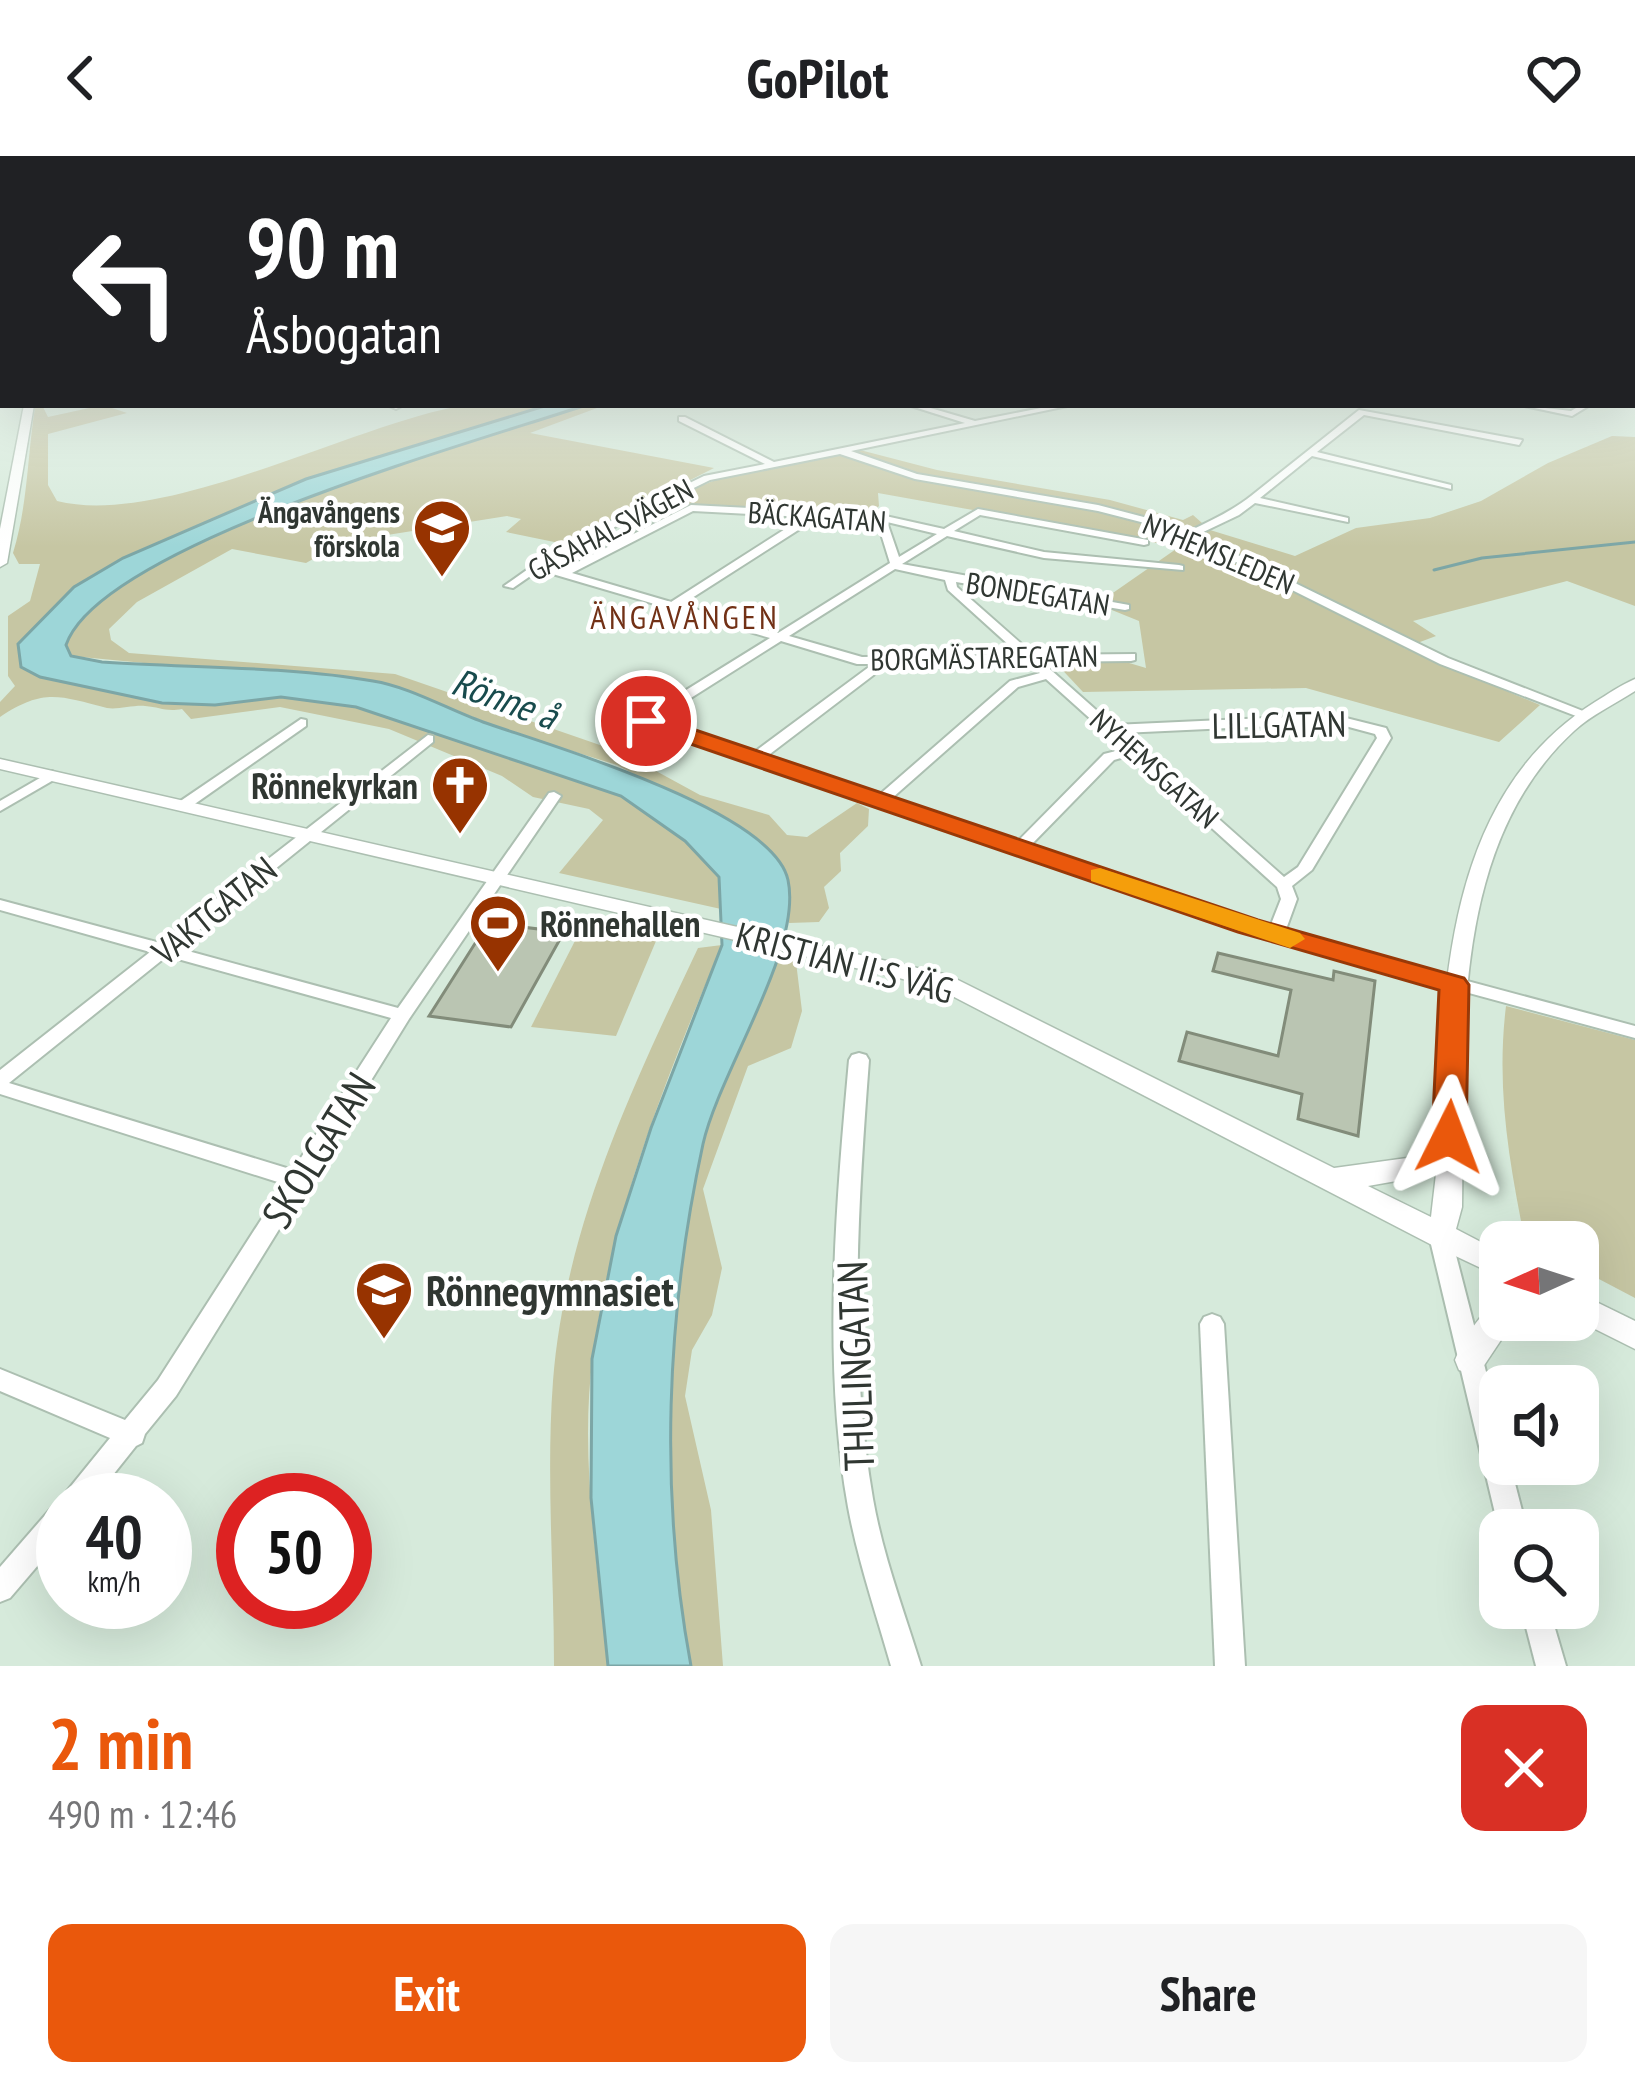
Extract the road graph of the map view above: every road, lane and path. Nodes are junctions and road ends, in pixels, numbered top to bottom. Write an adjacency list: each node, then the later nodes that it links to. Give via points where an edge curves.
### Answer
1 (18, 408): 15 (main road)
2 (28, 408): 22 (main road)
3 (922, 408): 8 (street)
4 (1053, 408): 8 (street, GÅSAHALSVÄGEN)
5 (1540, 408): 6 (street)
6 (1581, 408)
7 (682, 419): 12 (street)
8 (973, 424): 10 (street, GÅSAHALSVÄGEN)
9 (1519, 442): 11 (street, via 1367,411)
10 (838, 450): 12 (street, GÅSAHALSVÄGEN); 20 (street, NYHEMSLEDEN, via 915,476 1111,510)
11 (1311, 453): 13 (street); 14 (street)
12 (770, 464): 23 (street, GÅSAHALSVÄGEN, via 681,489)
13 (1448, 487)
14 (1250, 499): 18 (street); 20 (street)
15 (0, 513)
16 (814, 515): 17 (street, BÄCKAGATAN); 26 (street, BÄCKAGATAN, via 691,508); 29 (street)
17 (880, 518): 19 (street, BÄCKAGATAN); 24 (street)
18 (1346, 520)
19 (945, 533): 21 (street, via 978,512); 24 (street); 25 (street, BÄCKAGATAN, via 1044,555)
20 (1191, 534): 37 (street, NYHEMSLEDEN, via 1444,661)
21 (1144, 542)
22 (0, 563)
23 (536, 566): 26 (street, BORGMÄSTAREGATAN); 28 (street, GÅSAHALSVÄGEN)
24 (896, 566): 27 (street); 31 (street)
25 (1179, 568)
26 (562, 575): 29 (street, BORGMÄSTAREGATAN)
27 (950, 578): 30 (street, BONDEGATAN); 32 (street, NYHEMSGATAN)
28 (509, 586)
29 (672, 606): 31 (street, BORGMÄSTAREGATAN)
30 (1125, 608)
31 (782, 638): 34 (street, BORGMÄSTAREGATAN); 42 (street, via 646,721)
32 (1032, 657): 33 (street, BORGMÄSTAREGATAN); 34 (street, BORGMÄSTAREGATAN); 35 (street, NYHEMSGATAN)
33 (1130, 657)
34 (884, 662): 42 (street)
35 (1051, 674): 39 (street, NYHEMSGATAN); 46 (street, via 1014,684)
36 (1635, 684): 37 (main road)
37 (1581, 712): 56 (main road, via 1537,752 1515,788 1473,884)
38 (301, 723): 47 (street)
39 (1112, 729): 41 (street, NYHEMSGATAN); 52 (street, LILLGATAN, via 1334,719 1373,727 1384,738 1304,870)
40 (428, 739): 49 (street, VAKTGATAN)
41 (1135, 750): 50 (street, via 1109,757); 52 (street, NYHEMSGATAN)
42 (754, 758): 46 (street)
43 (0, 764): 44 (main road, KRISTIAN II:S VÄG)
44 (52, 776): 47 (main road, KRISTIAN II:S VÄG); 48 (street)
45 (554, 796): 51 (street, SKOLGATAN)
46 (880, 802): 50 (street)
47 (184, 805): 49 (main road, KRISTIAN II:S VÄG)
48 (0, 807)
49 (308, 834): 51 (main road, KRISTIAN II:S VÄG); 55 (street, VAKTGATAN)
50 (1019, 848): 54 (street)
51 (496, 878): 57 (street, SKOLGATAN); 62 (main road, KRISTIAN II:S VÄG, via 940,980)
52 (1284, 885): 54 (street, via 1289,899)
53 (0, 905): 55 (street)
54 (1276, 935): 56 (street)
55 (165, 949): 57 (street); 60 (street, VAKTGATAN)
56 (1454, 985): 58 (street); 61 (main road)
57 (402, 1016): 63 (street, SKOLGATAN)
58 (1635, 1032)
59 (859, 1060): 78 (street, THULINGATAN, via 850,1208 857,1482)
60 (0, 1083): 63 (street)
61 (1450, 1163): 62 (main road); 64 (main road)
62 (1335, 1177): 64 (main road, KRISTIAN II:S VÄG)
63 (299, 1180): 72 (street, SKOLGATAN)
64 (1440, 1236): 65 (main road, KRISTIAN II:S VÄG); 70 (street)
65 (1479, 1255)
66 (1599, 1317): 68 (main road)
67 (1212, 1324): 79 (street)
68 (1635, 1336)
69 (1483, 1341): 70 (main road)
70 (1470, 1360): 74 (street)
71 (0, 1380): 72 (street)
72 (133, 1435): 73 (street, SKOLGATAN)
73 (100, 1473)
74 (1508, 1509)
75 (36, 1546): 76 (street)
76 (0, 1588)
77 (1541, 1629): 80 (street)
78 (906, 1666)
79 (1230, 1666)
80 (1551, 1666)

